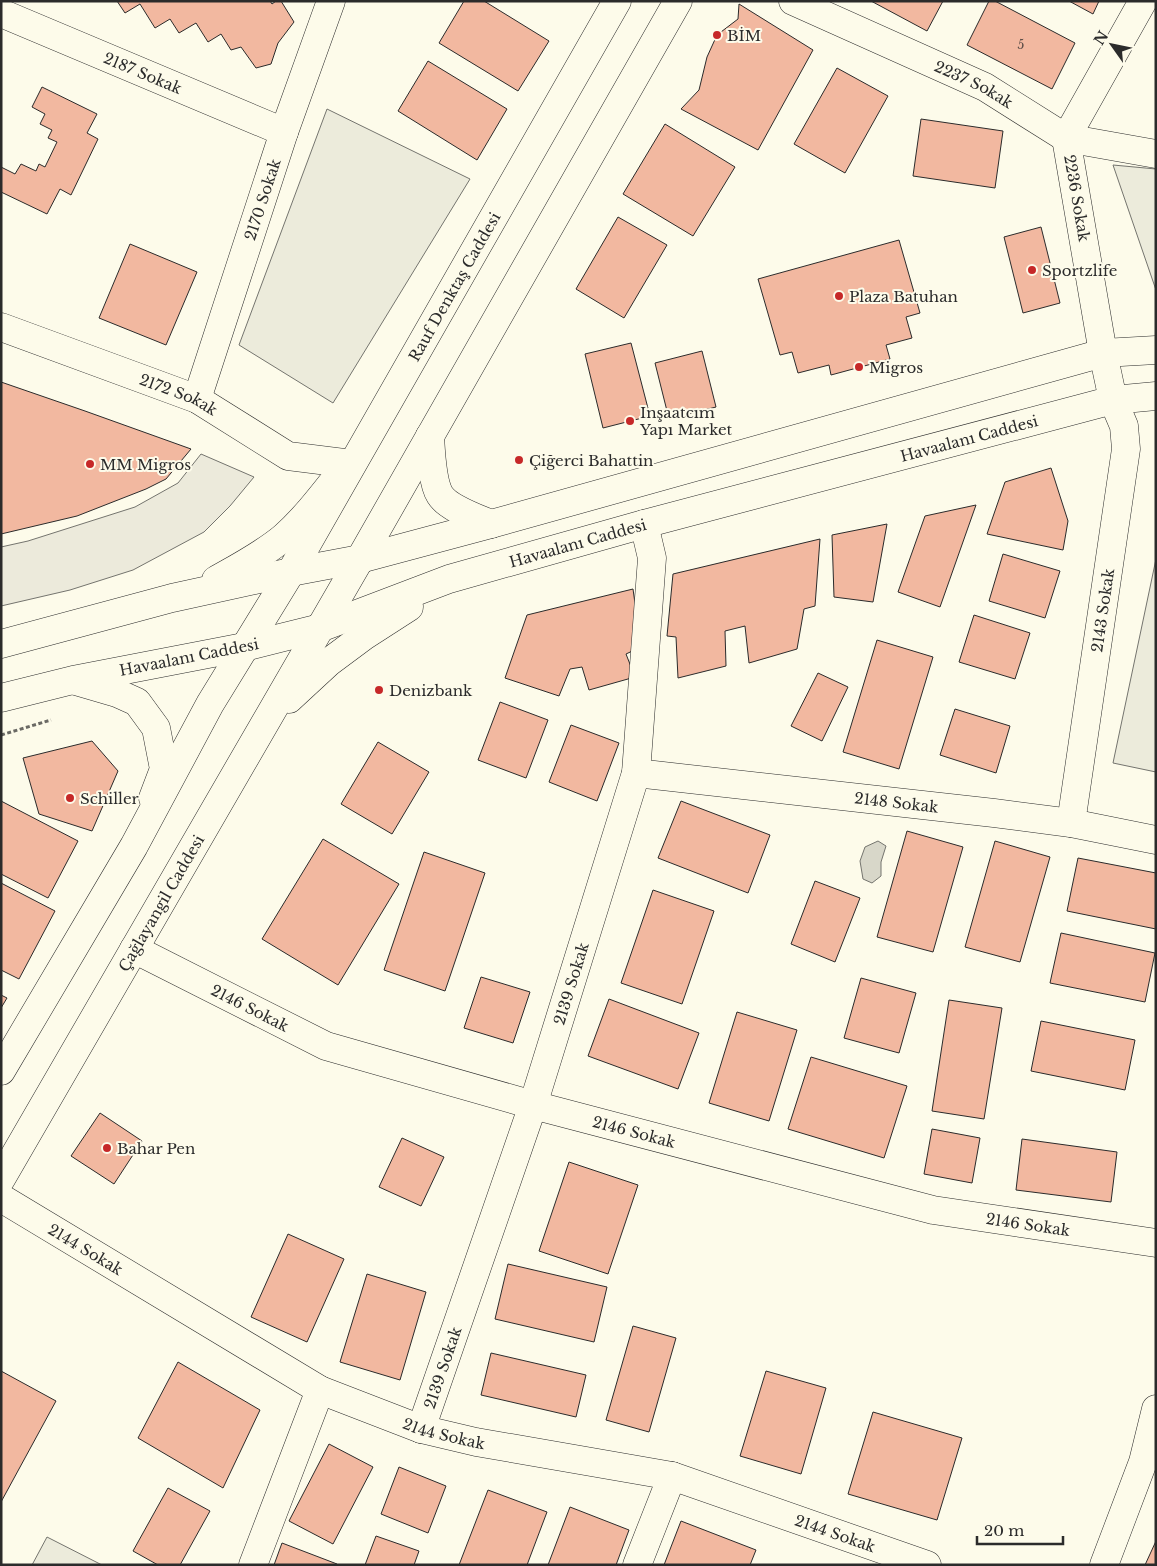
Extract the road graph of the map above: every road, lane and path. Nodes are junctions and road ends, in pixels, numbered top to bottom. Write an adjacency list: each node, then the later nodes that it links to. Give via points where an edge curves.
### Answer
1 (331, 1): 7 (street, 2170 Sokak)
2 (617, 1): 17 (street, Rauf Denktaş Caddesi)
3 (678, 1): 16 (street)
4 (793, 1): 8 (street, 2237 Sokak, via 985,87)
5 (1143, 1): 8 (street, 2236 Sokak)
6 (1, 13): 7 (street, 2187 Sokak)
7 (284, 132): 14 (street, 2170 Sokak)
8 (1066, 138): 9 (street, 2237 Sokak); 12 (street, 2236 Sokak)
9 (1156, 154)
10 (1, 327): 14 (street, 2172 Sokak)
11 (1156, 350): 12 (street)
12 (1103, 353): 15 (street, 2236 Sokak); 18 (street)
13 (1156, 396): 15 (street, Havaalanı Caddesi)
14 (197, 398): 17 (street, 2172 Sokak, via 288,456)
15 (1113, 400): 19 (street, Havaalanı Caddesi); 33 (street, 2143 Sokak, via 1124,426 1126,449)
16 (430, 436): 18 (street, via 433,471 440,496 460,511); 20 (street)
17 (350, 464): 21 (street, Rauf Denktaş Caddesi); 23 (street, via 283,538)
18 (491, 524): 20 (street)
19 (644, 524): 22 (street, Havaalanı Caddesi); 32 (street, 2139 Sokak, via 652,558)
20 (360, 559): 21 (street); 24 (street, Çağlayangil Caddesi)
21 (291, 572): 23 (street); 26 (street, Rauf Denktaş Caddesi)
22 (448, 580): 24 (street, Havaalanı Caddesi); 29 (street, via 329,662)
23 (195, 592): 25 (street)
24 (320, 628): 26 (street, Havaalanı Caddesi); 29 (street, Çağlayangil Caddesi)
25 (1, 644)
26 (244, 647): 27 (street, Havaalanı Caddesi); 35 (street)
27 (73, 680): 28 (street, Havaalanı Caddesi); 35 (street, via 117,692 137,702 156,728 164,769)
28 (1, 698)
29 (268, 718): 36 (street, Çağlayangil Caddesi)
30 (51, 720): 31 (path)
31 (1, 735)
32 (636, 773): 33 (street, 2148 Sokak); 38 (street, 2139 Sokak)
33 (1071, 823): 34 (street, 2148 Sokak)
34 (1156, 840)
35 (134, 846): 37 (street)
36 (134, 950): 38 (street, 2146 Sokak, via 326,1046); 39 (street, Çağlayangil Caddesi)
37 (1, 1071)
38 (533, 1105): 41 (street, 2146 Sokak, via 933,1210); 44 (street, 2139 Sokak)
39 (1, 1179)
40 (1, 1198): 42 (street, 2144 Sokak)
41 (1156, 1243)
42 (320, 1390): 44 (street, 2144 Sokak); 46 (street)
43 (1156, 1409): 49 (street, via 1143,1462)
44 (421, 1429): 45 (street, 2144 Sokak, via 476,1442)
45 (672, 1476): 47 (street); 48 (street, 2144 Sokak)
46 (253, 1565)
47 (637, 1565)
48 (928, 1565)
49 (1104, 1565)

